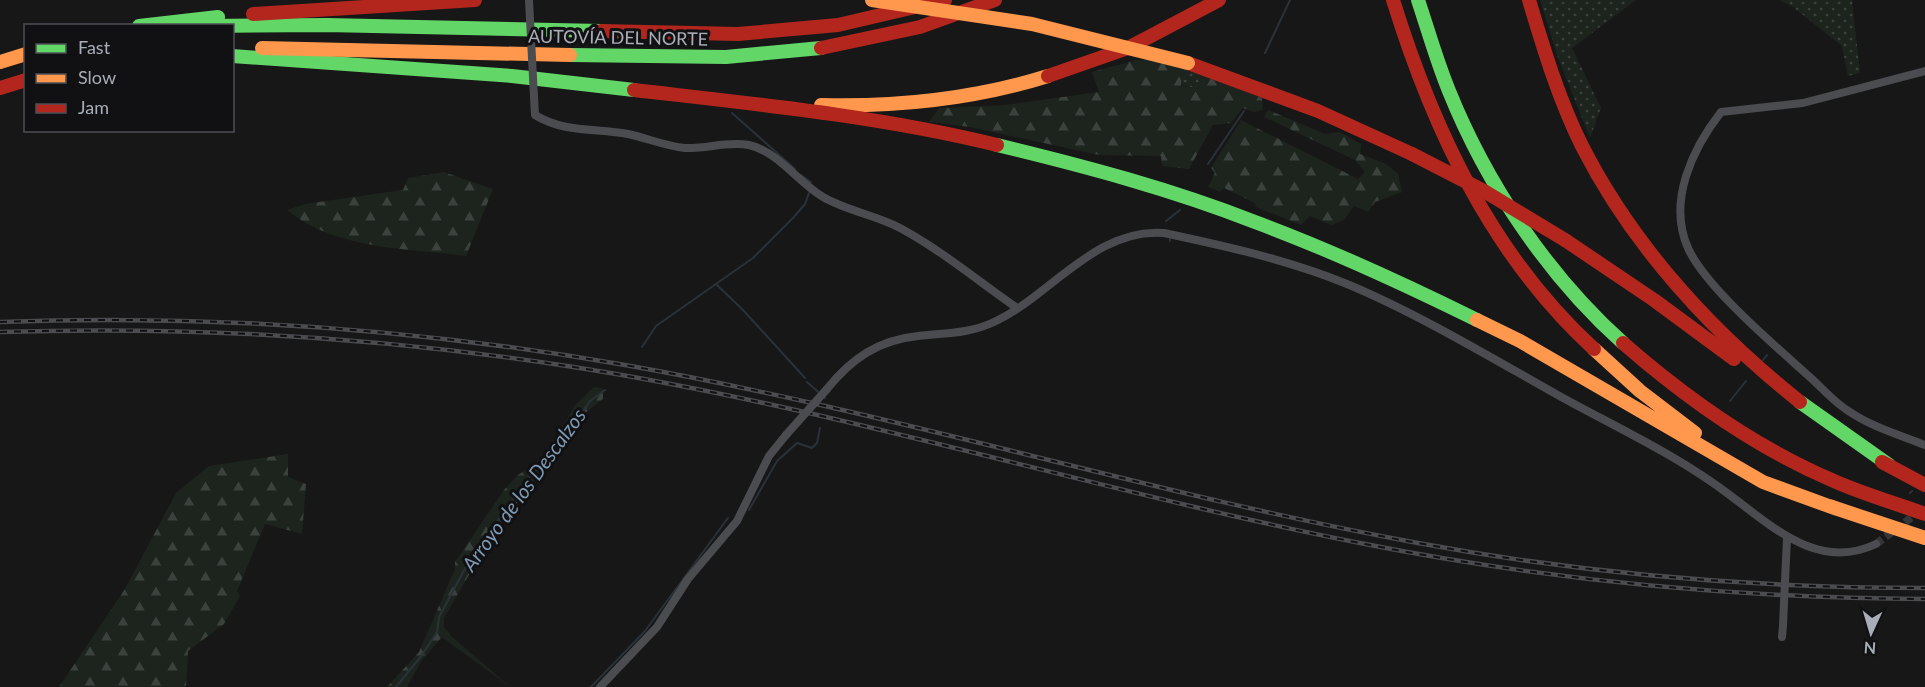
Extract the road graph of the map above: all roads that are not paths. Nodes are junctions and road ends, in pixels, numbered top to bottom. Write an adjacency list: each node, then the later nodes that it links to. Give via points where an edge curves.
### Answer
1 (475, 0): 10 (highway)
2 (530, 0): 22 (street, bridge, via 535,115 572,129 604,130 687,148 733,143 752,146 825,198 920,239)
3 (872, 0): 24 (highway, bridge, via 1024,22 1188,63 1318,111 1412,154 1484,191 1565,240 1654,300 1816,421)
4 (945, 0): 11 (highway, AUTOVÍA DEL NORTE, via 847,24 738,34)
5 (995, 0): 12 (highway, AUTOVÍA DEL NORTE, via 926,25 861,42 751,57)
6 (1219, 0): 18 (highway, via 1149,38 1076,67 1027,82 940,99 828,105)
7 (1393, 0): 26 (highway, via 1420,87 1455,164 1488,221 1551,306 1613,369 1688,428 1763,475)
8 (1418, 0): 27 (highway, via 1441,74 1487,173 1549,266 1598,321 1656,375 1741,435 1834,482)
9 (1529, 0): 24 (highway, via 1550,67 1587,155 1618,210 1658,265 1706,320 1760,371 1811,413)
10 (157, 24)
11 (234, 25)
12 (234, 48)
13 (24, 53): 15 (highway)
14 (234, 56): 18 (highway)
15 (3, 61)
16 (1925, 71): 23 (street, via 1803,103 1721,112 1690,161 1682,219 1687,247 1703,274 1780,350 1849,412)
17 (24, 81): 20 (highway)
18 (579, 82): 26 (highway, via 856,118 962,136 1062,160 1188,198 1295,237 1437,299 1520,341 1763,482)
19 (24, 87): 21 (highway)
20 (0, 88)
21 (0, 94)
22 (1017, 308): 28 (street, via 1093,255 1122,240 1153,232 1298,267 1370,294 1701,473); 32 (street, bridge, via 983,327 956,334 898,339 867,351 846,366 769,456 737,521 688,579 657,627)
23 (1925, 445)
24 (1888, 465): 25 (highway)
25 (1925, 485)
26 (1837, 509): 29 (highway)
27 (1925, 514)
28 (1787, 538): 30 (street, via 1814,549 1845,554); 31 (street, bridge)
29 (1925, 538)
30 (1876, 544)
31 (1782, 637)
32 (600, 687)

